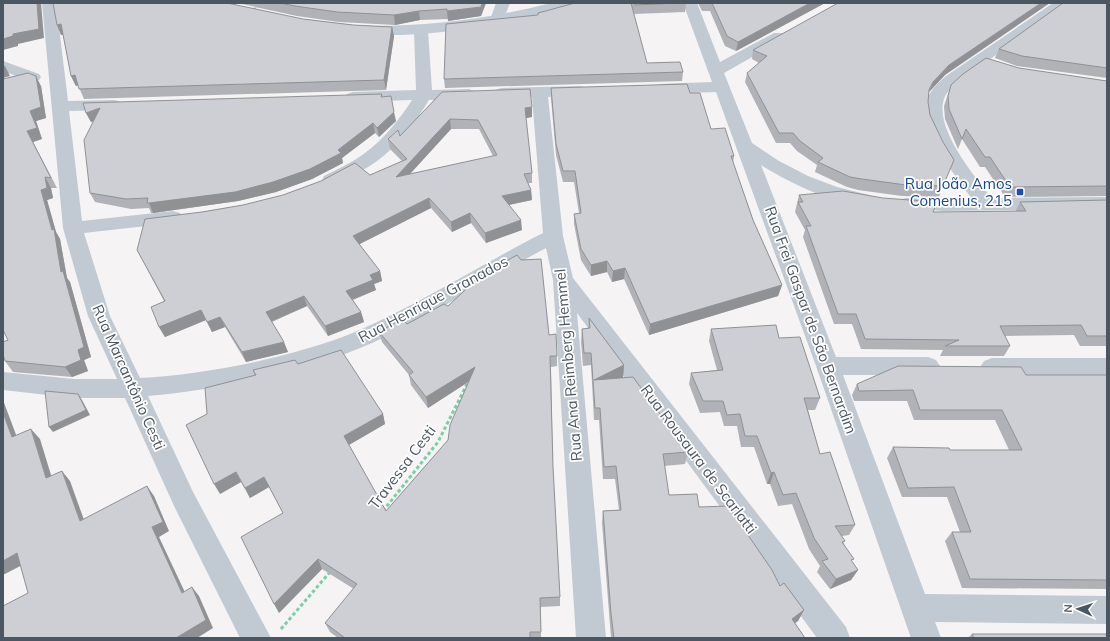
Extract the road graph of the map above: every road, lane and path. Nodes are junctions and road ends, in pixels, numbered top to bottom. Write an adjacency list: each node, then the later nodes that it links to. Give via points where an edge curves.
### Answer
1 (49, 3): 15 (street, Rua Marcantônio Cesti)
2 (262, 3): 7 (path)
3 (503, 3): 8 (street)
4 (568, 3): 8 (main road)
5 (690, 3): 17 (street, Rua Frei Gaspar de São Bernardim)
6 (1062, 3): 12 (street)
7 (249, 12)
8 (497, 20): 10 (main road)
9 (350, 29): 10 (main road)
10 (421, 31): 22 (street)
11 (789, 31): 17 (street)
12 (980, 60): 14 (street); 29 (street, via 952,79 941,90 935,100 934,114 938,129 953,156)
13 (3, 66): 16 (street)
14 (996, 66)
15 (55, 72): 16 (street); 25 (street, Rua Marcantônio Cesti)
16 (33, 77): 18 (street)
17 (719, 79): 19 (street); 26 (street, Rua Frei Gaspar de São Bernardim)
18 (3, 84)
19 (643, 89)
20 (595, 91): 21 (street)
21 (540, 93): 22 (street); 32 (street, Rua Ana Reimberg Hemmel)
22 (424, 94): 23 (street); 27 (street, via 408,120 390,140 370,157 338,177)
23 (337, 97)
24 (132, 104): 25 (street)
25 (61, 106): 31 (street, Rua Marcantônio Cesti)
26 (746, 147): 29 (street, via 773,166 813,186 852,197 943,205); 34 (street, Rua Frei Gaspar de São Bernardim)
27 (317, 186)
28 (1107, 204): 29 (street)
29 (986, 205)
30 (189, 215): 31 (street)
31 (73, 228): 40 (street, Rua Marcantônio Cesti, via 98,316)
32 (553, 236): 33 (street, Rua Ana Reimberg Hemmel); 40 (street, Rua Henrique Granados, via 409,315 328,351 218,379)
33 (563, 280): 47 (street, Rua Ana Reimberg Hemmel); 48 (street, Rua Rousaura de Scarlatti)
34 (828, 366): 35 (street); 43 (street, Rua Frei Gaspar de São Bernardim)
35 (948, 366)
36 (972, 366): 37 (street)
37 (1107, 367)
38 (469, 379): 41 (path, Travessa Cesti, via 438,442)
39 (3, 381): 40 (street, Rua Henrique Granados, via 49,387)
40 (133, 388): 46 (street, Rua Marcantônio Cesti, via 184,500)
41 (381, 514)
42 (335, 567): 45 (path)
43 (916, 608): 44 (street); 49 (street, Rua Frei Gaspar de São Bernardim)
44 (1107, 610)
45 (278, 632)
46 (256, 638)
47 (591, 638)
48 (835, 638)
49 (926, 638)

